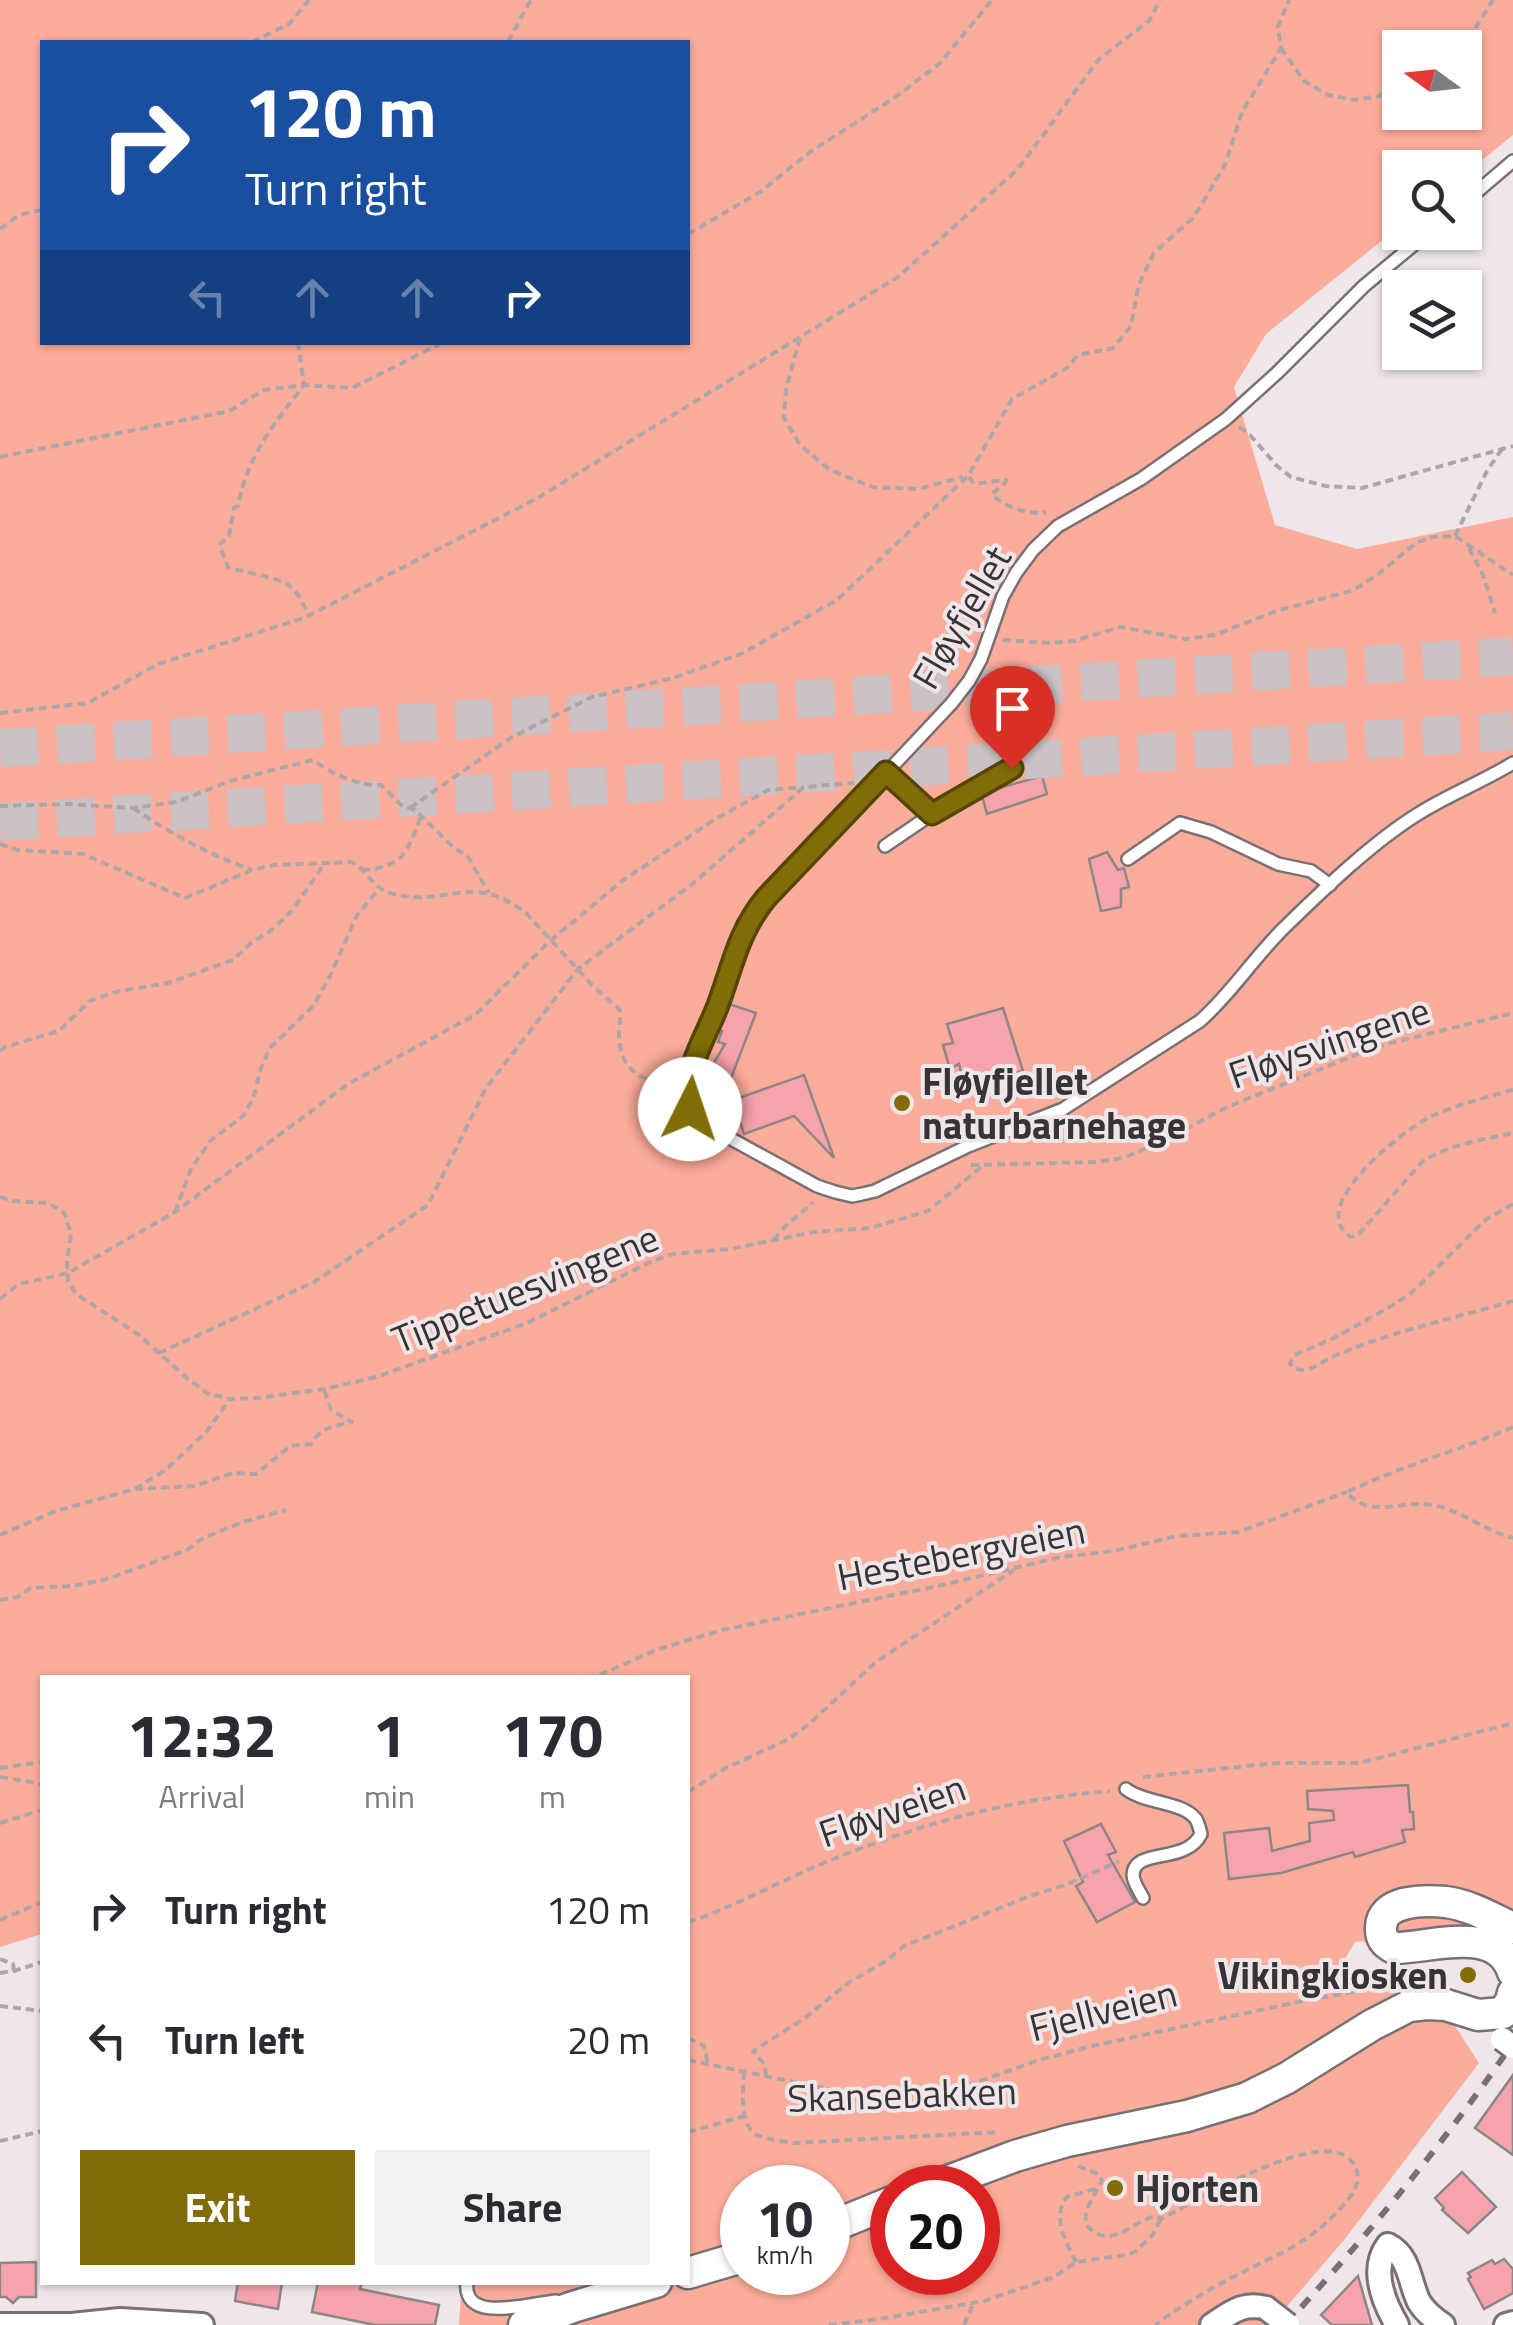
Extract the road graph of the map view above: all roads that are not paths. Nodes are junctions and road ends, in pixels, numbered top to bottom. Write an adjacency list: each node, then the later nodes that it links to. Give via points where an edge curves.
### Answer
1 (1513, 161): 2 (lane)
2 (1482, 187)
3 (1407, 250): 6 (lane, Fløyfjellet, via 1226,420 1058,526 1033,550 1003,596 969,681)
4 (1513, 763): 10 (lane, via 1419,813)
5 (1012, 768): 7 (lane)
6 (883, 776): 7 (lane); 10 (lane, Fløyfjellet, via 752,916 688,1082 695,1118 835,1192 862,1194 1097,1089 1200,1021)
7 (932, 814): 8 (lane)
8 (884, 846)
9 (1128, 860): 10 (lane, via 1180,824 1311,871)
10 (1330, 885)
11 (1126, 1790): 12 (lane, via 1196,1818 1201,1834 1184,1851 1138,1865 1134,1879)
12 (1143, 1898)
13 (1513, 1928): 14 (street, via 1471,1908 1430,1901 1394,1907 1380,1925 1394,1948 1488,1944 1509,1960)
14 (1513, 1972)
15 (1513, 1992): 16 (street, via 1503,2013)
16 (1478, 2015): 17 (street); 18 (street, Skansebakken, via 1446,2005 1409,2006 1247,2098)
17 (1508, 2043)
18 (990, 2165)
19 (720, 2264): 20 (street)
20 (690, 2272)
21 (465, 2285): 23 (lane, via 472,2303 486,2309 560,2300)
22 (646, 2285): 23 (street)
23 (573, 2308): 27 (street)
24 (0, 2325): 25 (street)
25 (71, 2325): 26 (street)
26 (202, 2325)
27 (524, 2325)
28 (1212, 2325): 29 (street, bridge, via 1252,2304)
29 (1288, 2325)
30 (1397, 2325): 31 (street, via 1379,2275 1388,2245 1404,2260 1420,2304)
31 (1443, 2325)

